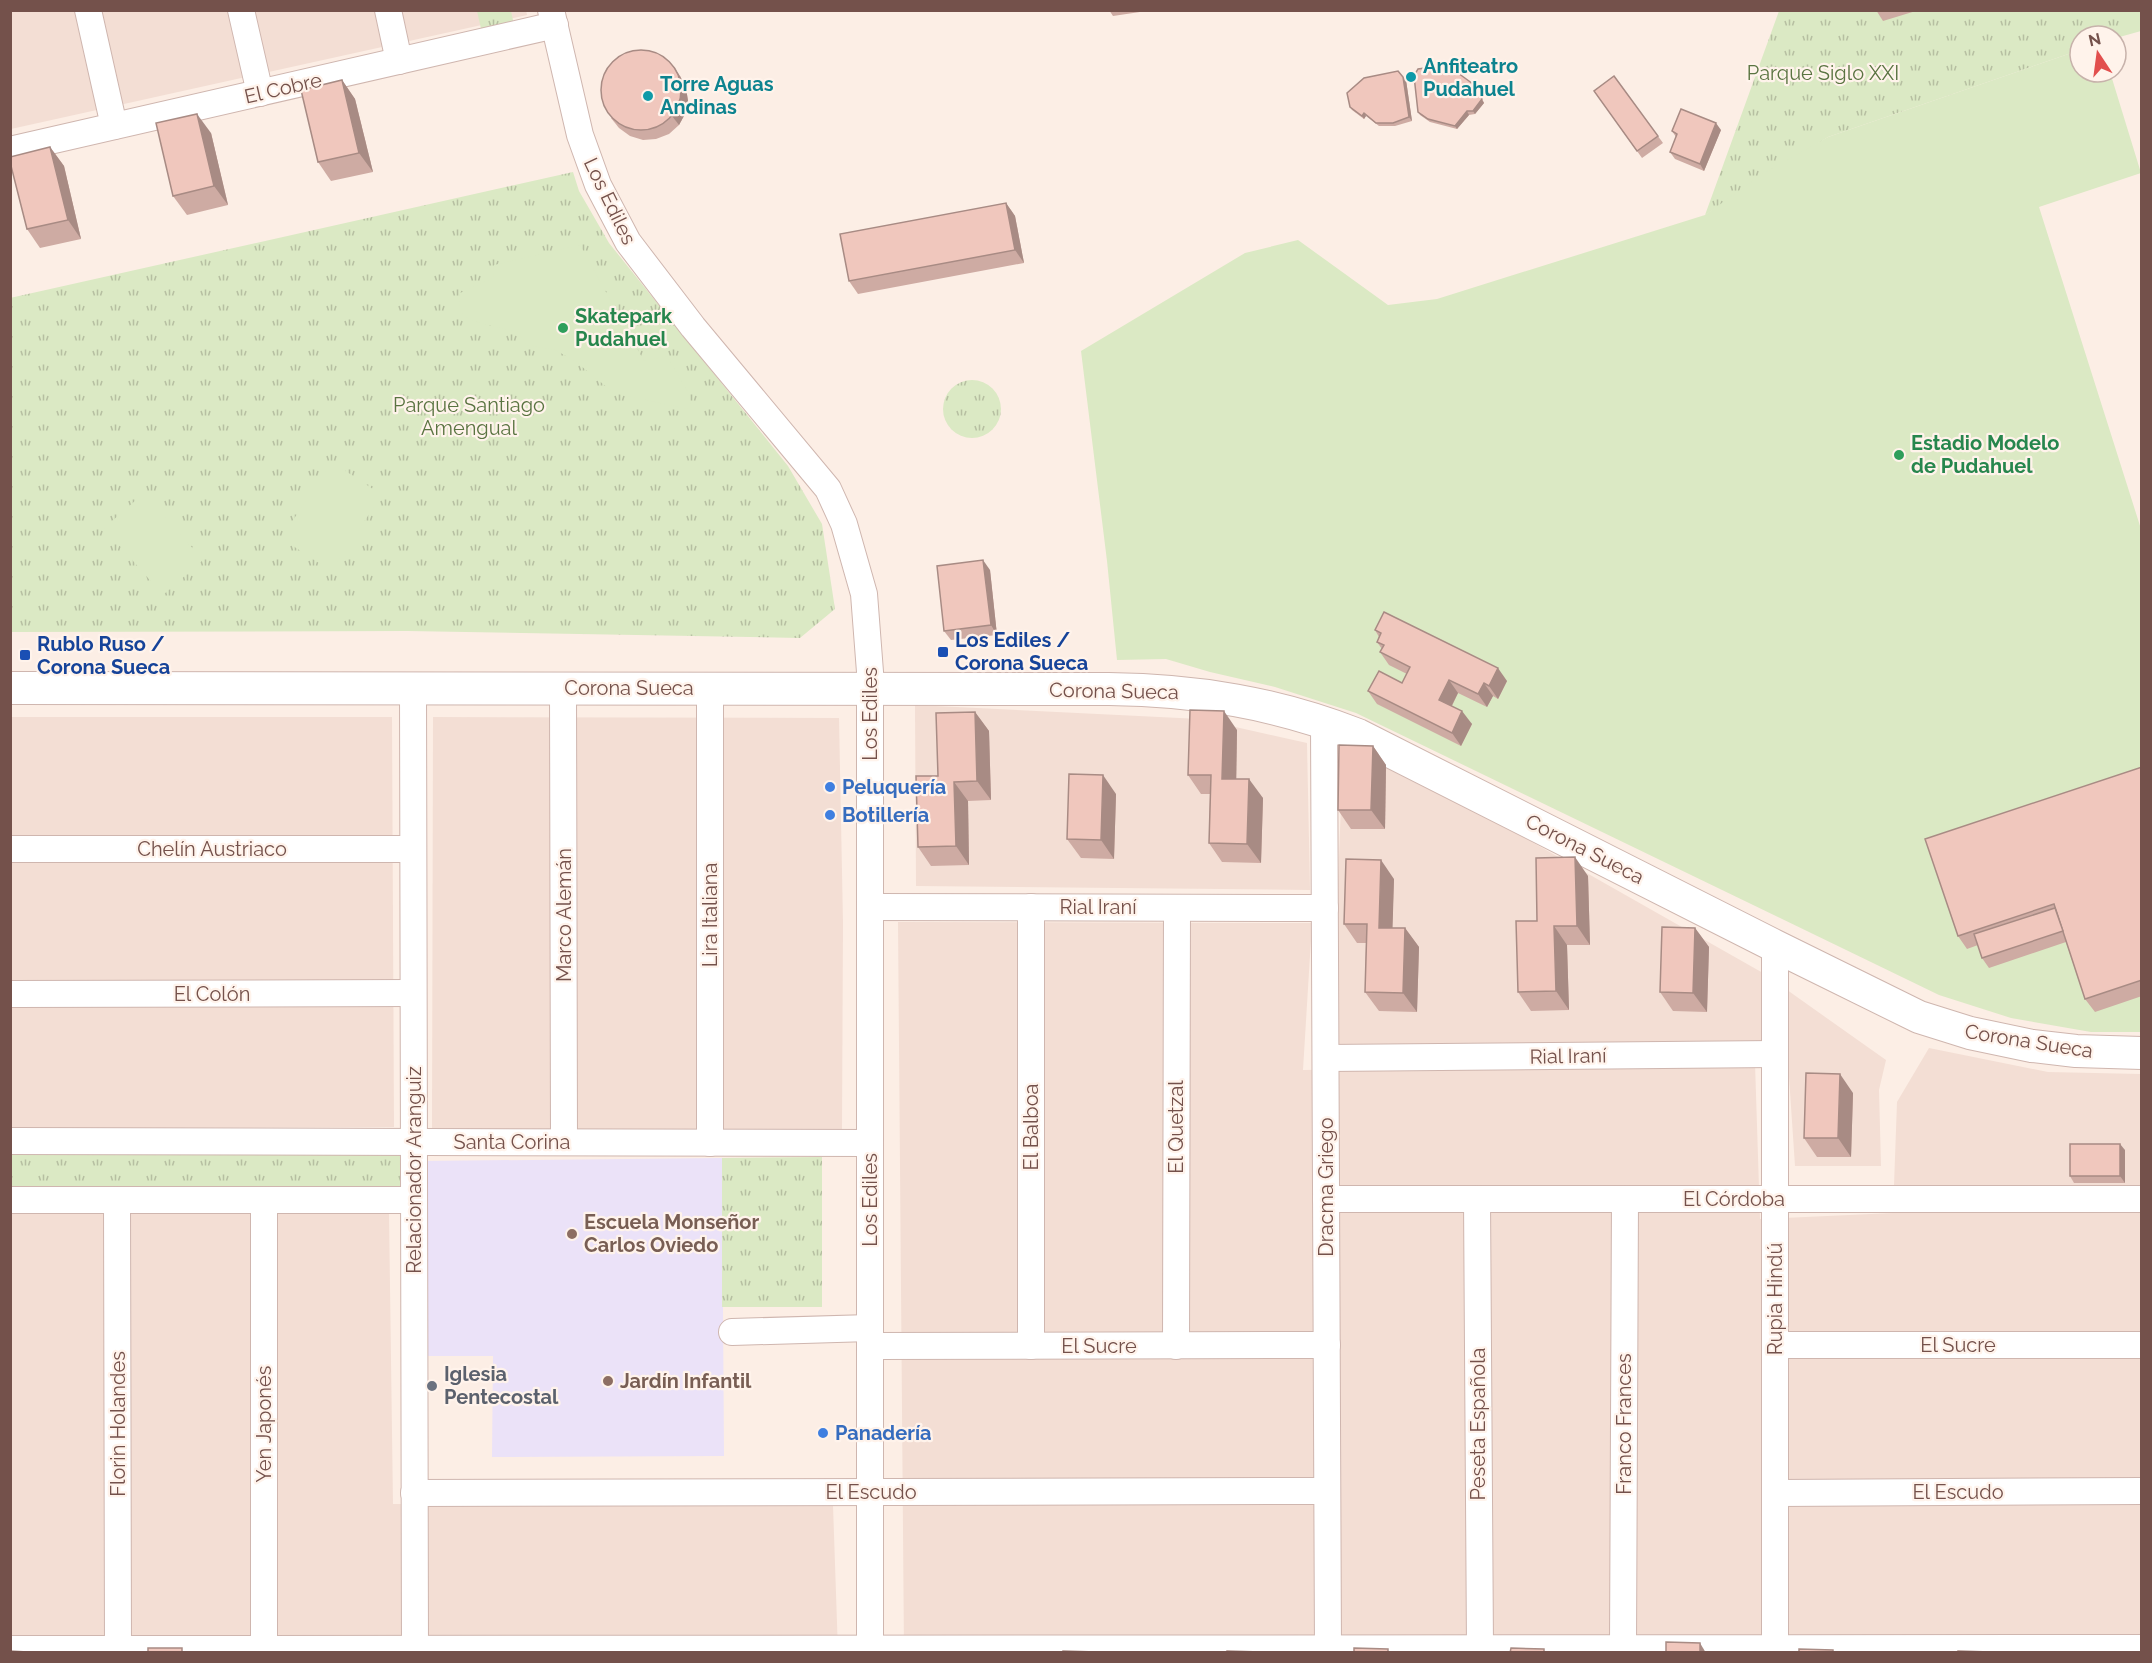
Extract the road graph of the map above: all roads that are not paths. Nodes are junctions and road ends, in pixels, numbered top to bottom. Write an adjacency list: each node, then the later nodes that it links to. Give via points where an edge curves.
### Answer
1 (88, 10): 7 (street)
2 (241, 10): 6 (street)
3 (388, 10): 5 (street)
4 (553, 18): 5 (street, El Cobre); 13 (street, Los Ediles, via 580,135 598,185 628,242 828,489 844,524 864,594)
5 (399, 61): 6 (street, El Cobre)
6 (260, 93): 7 (street, El Cobre)
7 (114, 126): 8 (street, El Cobre)
8 (10, 150)
9 (10, 688): 10 (street, Corona Sueca)
10 (412, 688): 11 (street, Corona Sueca); 16 (street, Relacionador Aranguiz)
11 (563, 688): 12 (street, Corona Sueca); 29 (street, Marco Alemán)
12 (710, 688): 13 (street, Corona Sueca); 30 (street, Lira Italiana)
13 (870, 688): 14 (street, Corona Sueca, via 1187,692 1259,704); 17 (street, Los Ediles)
14 (1324, 722): 20 (street, Dracma Griego); 21 (street, Corona Sueca, via 1392,750)
15 (10, 849): 16 (street, Chelín Austriaco)
16 (413, 849): 22 (street, Relacionador Aranguiz)
17 (870, 907): 18 (street, Rial Iraní); 31 (street, Los Ediles)
18 (1031, 907): 19 (street, Rial Iraní); 46 (street, El Balboa)
19 (1177, 908): 20 (street, Rial Iraní); 47 (street, El Quetzal)
20 (1325, 908): 26 (street, Dracma Griego)
21 (1775, 946): 24 (street, Corona Sueca, via 1950,1028 2032,1046); 25 (street, Rupia Hindú)
22 (413, 993): 23 (street, El Colón); 28 (street, Relacionador Aranguiz)
23 (10, 994)
24 (2142, 1053)
25 (1775, 1054): 26 (street, Rial Iraní); 35 (street, Rupia Hindú)
26 (1326, 1058): 32 (street, Dracma Griego)
27 (10, 1141): 28 (street, Santa Corina)
28 (414, 1142): 29 (street, Santa Corina); 40 (street, Relacionador Aranguiz)
29 (564, 1142): 30 (street, Santa Corina)
30 (710, 1143): 31 (street, Santa Corina)
31 (870, 1143): 42 (street, Los Ediles)
32 (1326, 1199): 33 (street, El Córdoba); 43 (street, Dracma Griego)
33 (1477, 1199): 34 (street, El Córdoba); 53 (street, Peseta Española)
34 (1624, 1199): 35 (street, El Córdoba); 54 (street, Franco Frances)
35 (1775, 1199): 36 (street, El Córdoba); 44 (street, Rupia Hindú)
36 (2142, 1199)
37 (10, 1200): 38 (street)
38 (117, 1200): 39 (street); 57 (street, Florin Holandes)
39 (264, 1200): 40 (street); 58 (street, Yen Japonés)
40 (414, 1200): 51 (street, Relacionador Aranguiz)
41 (732, 1332): 42 (street, El Sucre)
42 (870, 1337): 46 (street, El Sucre); 50 (street, Los Ediles)
43 (1327, 1345): 47 (street, El Sucre); 48 (street, Dracma Griego)
44 (1775, 1345): 45 (street, El Sucre); 52 (street, Rupia Hindú)
45 (2142, 1345)
46 (1031, 1346): 47 (street, El Sucre)
47 (1176, 1346)
48 (1327, 1491): 50 (street, El Escudo); 59 (street, Dracma Griego)
49 (2142, 1491): 52 (street, El Escudo)
50 (870, 1492): 51 (street, El Escudo); 62 (street, Los Ediles)
51 (414, 1493): 61 (street, Relacionador Aranguiz)
52 (1775, 1493): 60 (street, Rupia Hindú)
53 (1480, 1648): 54 (street); 59 (street)
54 (1623, 1648): 60 (street)
55 (2142, 1648): 60 (street)
56 (10, 1649): 57 (street)
57 (118, 1649): 58 (street)
58 (264, 1649): 61 (street)
59 (1328, 1650): 62 (street)
60 (1775, 1650)
61 (415, 1651): 62 (street)
62 (870, 1651)

